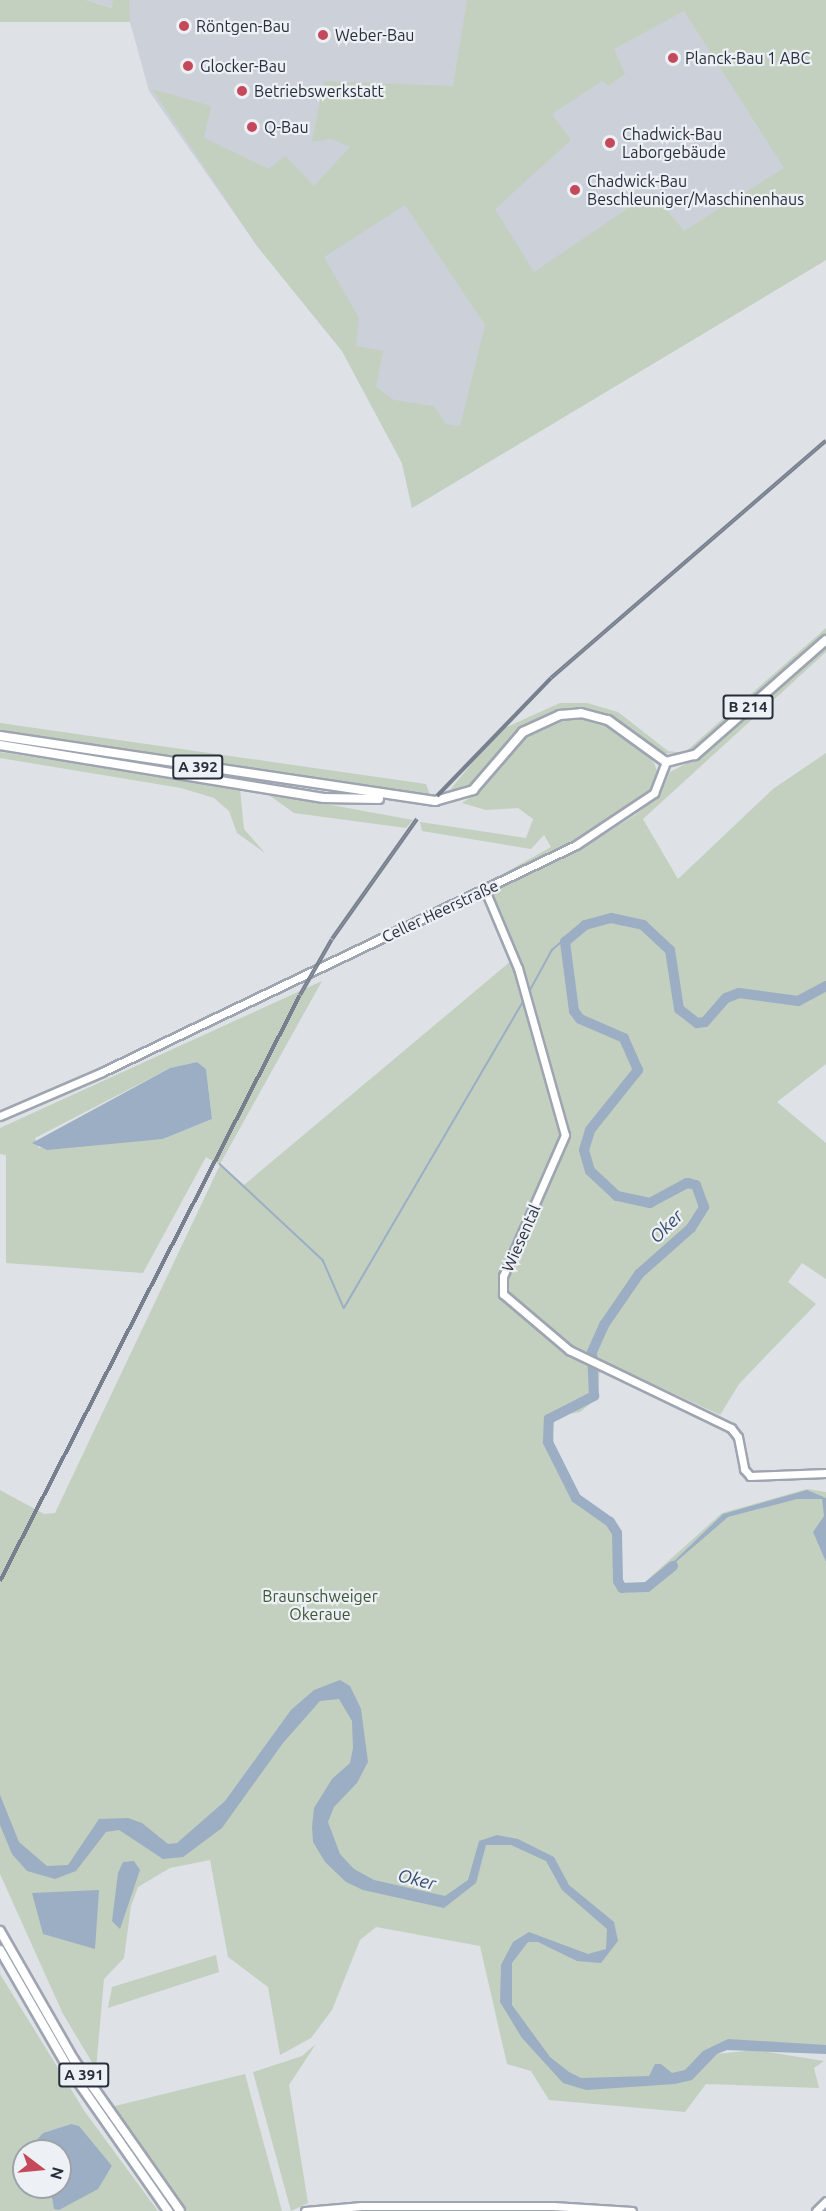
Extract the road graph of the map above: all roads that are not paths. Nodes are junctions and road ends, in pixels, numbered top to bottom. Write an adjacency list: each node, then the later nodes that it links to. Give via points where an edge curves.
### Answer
1 (826, 640): 4 (main road, B 214, via 695,756)
2 (0, 736): 5 (highway, A 392)
3 (0, 745): 5 (highway, A 392, via 332,799)
4 (666, 762): 5 (highway, via 608,720 567,714 523,732 483,781 462,796 435,801); 6 (street, Celler Heerstraße, via 659,787 634,809 576,845)
5 (397, 798)
6 (484, 890): 7 (street, Celler Heerstraße); 8 (street, Wiesental, via 518,968 565,1135 501,1289 508,1299 580,1356 731,1428 738,1437 744,1469 759,1478)
7 (0, 1116)
8 (826, 1473)
9 (0, 1931): 13 (highway, A 391, via 74,2060)
10 (0, 1950): 12 (highway, A 391, via 67,2066)
11 (826, 2200): 16 (street)
12 (168, 2211)
13 (180, 2211)
14 (305, 2211): 15 (street, via 352,2206 560,2206)
15 (632, 2211)
16 (816, 2211)

